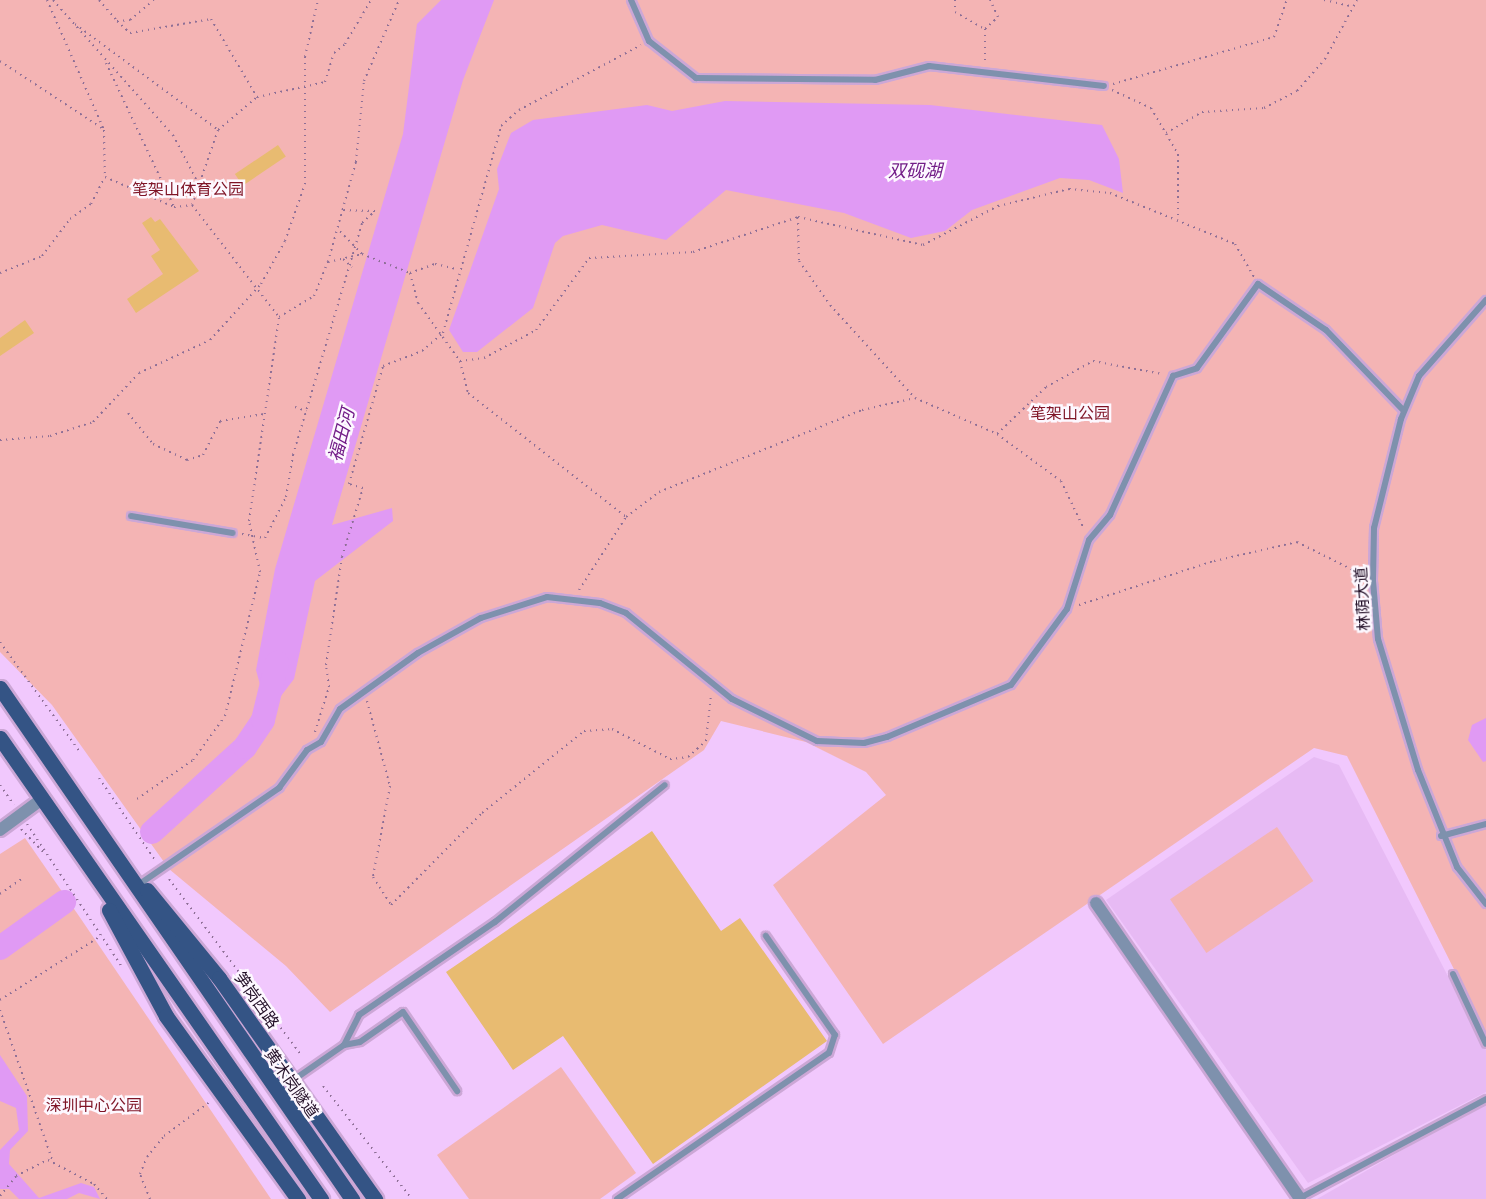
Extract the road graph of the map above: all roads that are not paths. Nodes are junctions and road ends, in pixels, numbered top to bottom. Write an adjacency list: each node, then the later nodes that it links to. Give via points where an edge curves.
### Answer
1 (631, 0): 2 (lane, via 649,41 696,78 875,80 929,66)
2 (1104, 86)
3 (1486, 300): 4 (lane, 林荫大道, via 1419,376)
4 (1404, 411): 16 (lane, 林荫大道, via 1374,528 1378,639); 18 (lane, via 1326,330 1258,284 1197,368 1173,376 1110,515 1089,540 1067,609 1011,685 934,720 864,743 817,741 712,683 626,613 574,598 547,597 481,618 442,638 364,692 340,709 321,742 307,750 267,798)
5 (131, 516): 6 (lane)
6 (233, 533)
7 (0, 688): 9 (main road, 笋岗西路)
8 (0, 738): 10 (main road)
9 (45, 754): 10 (main road); 15 (main road, 笋岗西路)
10 (21, 769): 12 (main road)
11 (665, 785): 25 (lane, via 495,922 358,1015)
12 (42, 799): 14 (street); 17 (main road)
13 (1486, 824): 16 (lane)
14 (0, 830)
15 (97, 831): 18 (main road, 笋岗西路); 23 (main road, 笋岗西路)
16 (1442, 836): 20 (lane, 林荫大道)
17 (75, 846): 29 (main road, via 166,1016); 30 (main road)
18 (141, 883): 26 (main road, 笋岗西路, via 219,978)
19 (1096, 903): 34 (street)
20 (1486, 904)
21 (766, 936): 33 (lane, via 835,1035 829,1053)
22 (1453, 974): 24 (lane)
23 (204, 988): 31 (main road, 黄木岗隧道)
24 (1486, 1044)
25 (344, 1045): 26 (lane); 27 (lane, via 360,1042 403,1012)
26 (292, 1081): 32 (main road, 笋岗西路)
27 (457, 1091)
28 (1486, 1099): 34 (lane)
29 (298, 1199)
30 (321, 1199)
31 (352, 1199)
32 (375, 1199)
33 (617, 1199)
34 (1300, 1199)

